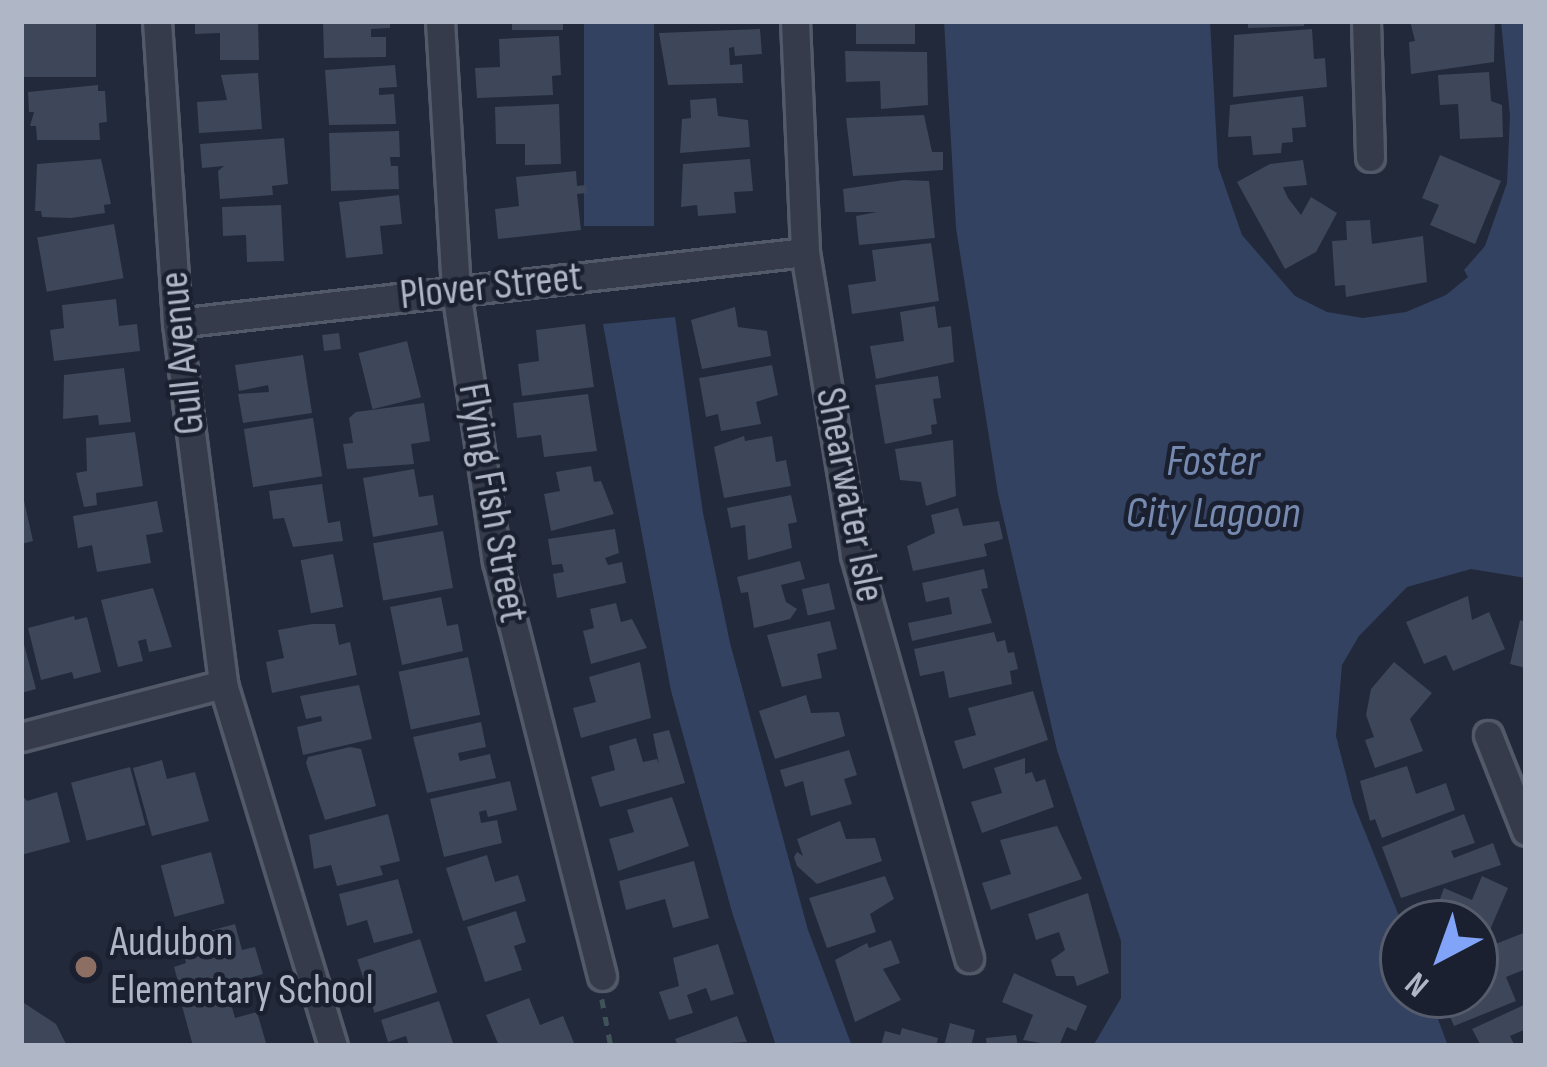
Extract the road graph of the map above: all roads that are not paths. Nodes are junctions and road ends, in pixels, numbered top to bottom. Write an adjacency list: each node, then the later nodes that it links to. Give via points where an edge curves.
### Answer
1 (157, 21): 8 (street, Gull Avenue)
2 (440, 21): 7 (street, Flying Fish Street)
3 (795, 21): 6 (street, Shearwater Isle)
4 (1366, 21): 5 (street)
5 (1370, 157)
6 (805, 252): 7 (street, Plover Street); 13 (street, Shearwater Isle, via 854,555)
7 (456, 291): 8 (street, Plover Street); 14 (street, Flying Fish Street, via 497,561)
8 (177, 323): 9 (street, Gull Avenue)
9 (223, 683): 11 (street); 15 (street, Gull Avenue)
10 (1488, 735): 12 (street)
11 (21, 736)
12 (1526, 831)
13 (969, 958)
14 (602, 976)
15 (333, 1046)

